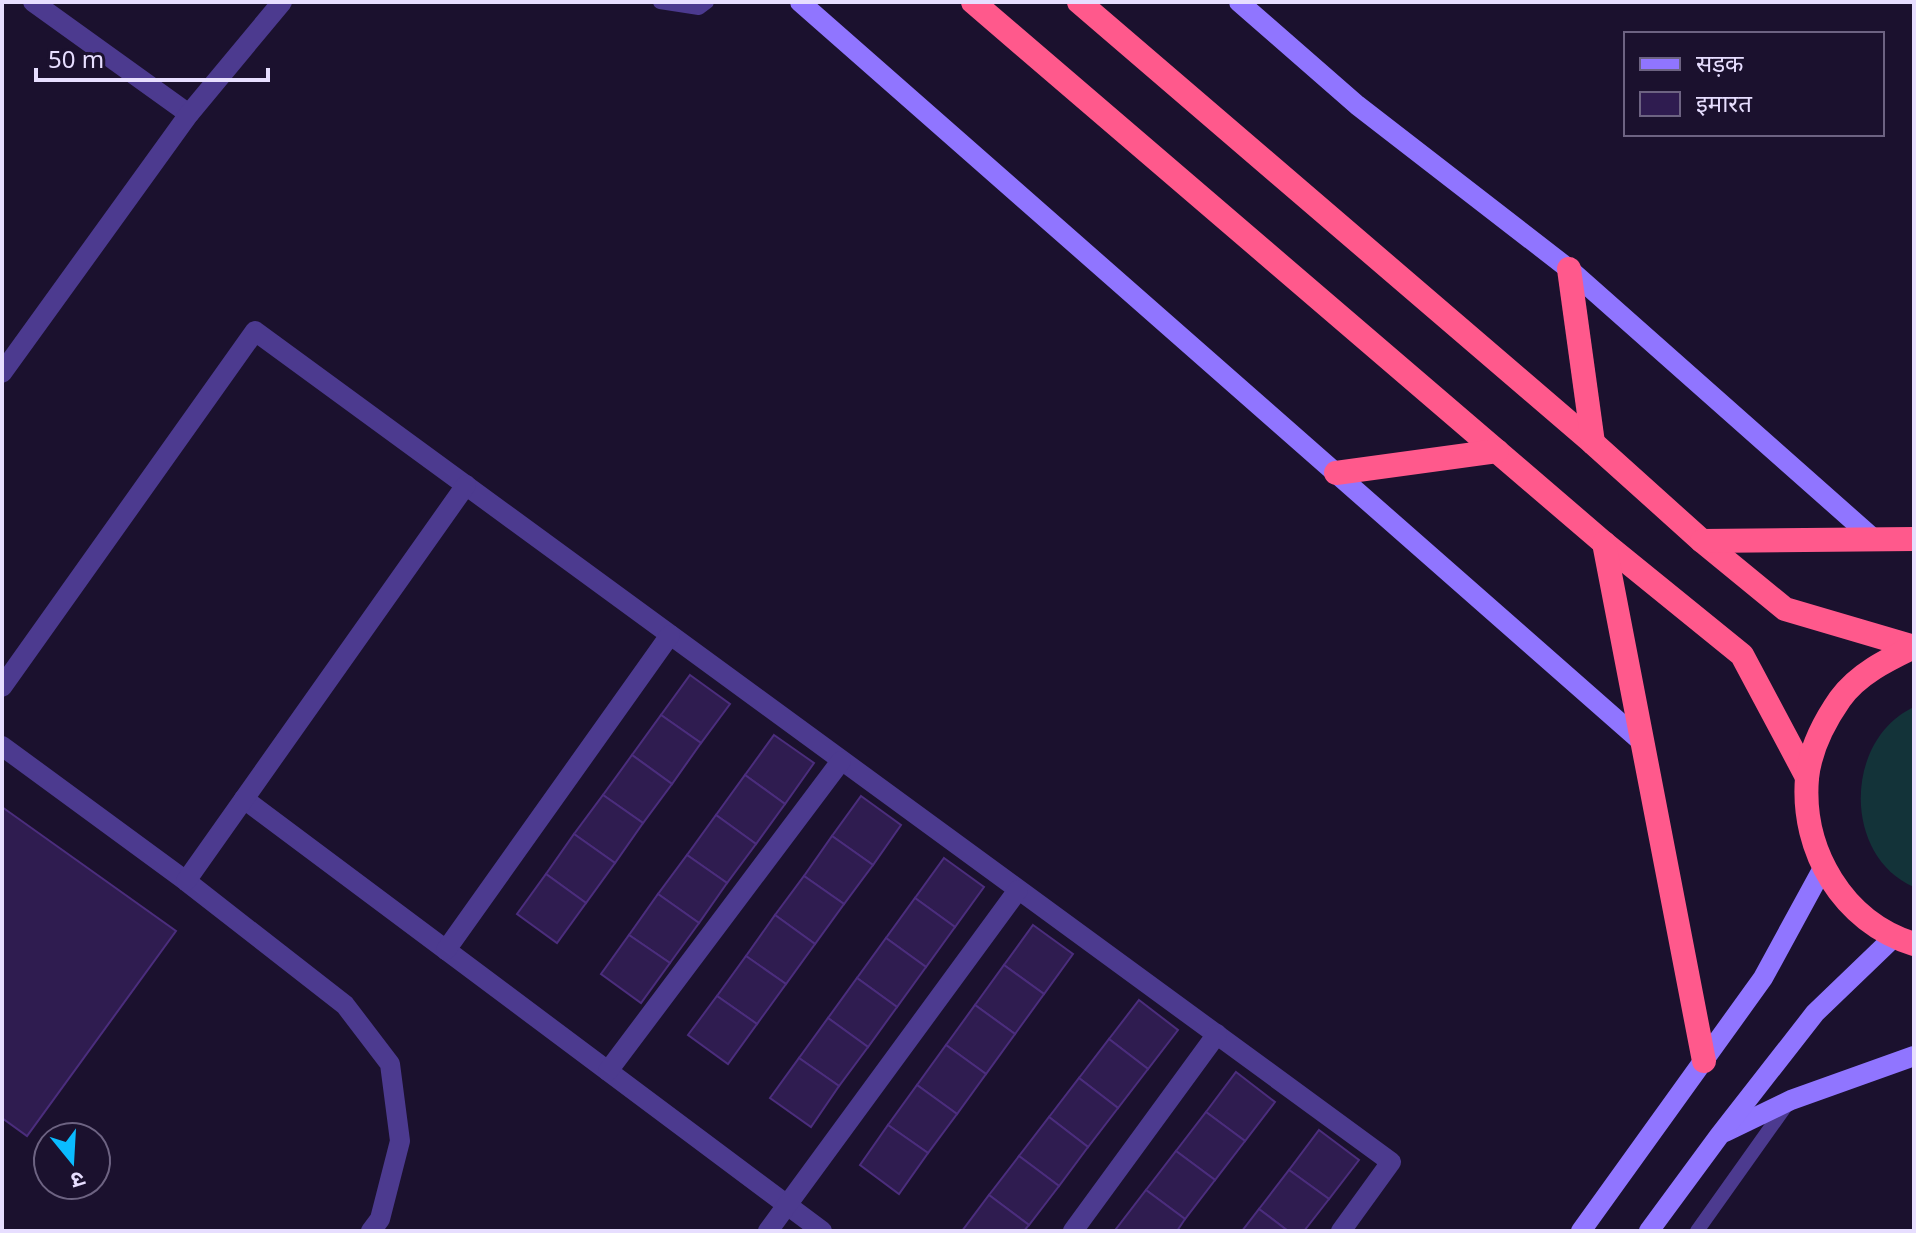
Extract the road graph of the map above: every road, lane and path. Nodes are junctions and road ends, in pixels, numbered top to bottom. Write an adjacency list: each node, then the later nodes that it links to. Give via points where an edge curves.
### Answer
1 (33, 2): 9 (street)
2 (282, 2): 9 (street)
3 (660, 2): 4 (lane, via 699,8)
4 (707, 2)
5 (800, 2): 14 (street)
6 (973, 2): 13 (highway)
7 (1079, 2): 12 (highway)
8 (1239, 2): 10 (street, via 1357,105)
9 (189, 114): 11 (street)
10 (1569, 269): 12 (highway); 17 (street)
11 (2, 373)
12 (1593, 443): 18 (highway)
13 (1497, 451): 14 (highway); 19 (highway)
14 (1336, 473): 23 (street)
15 (466, 485): 20 (street); 22 (street, via 255,331); 27 (street)
16 (1914, 539): 17 (highway)
17 (1875, 540): 18 (highway)
18 (1702, 541): 21 (highway, via 1785,609)
19 (1604, 543): 23 (highway); 26 (highway, via 1742,655)
20 (670, 635): 25 (street); 32 (street)
21 (1914, 647): 26 (highway, via 1874,667 1842,697 1819,735)
22 (2, 687)
23 (1643, 743): 35 (highway)
24 (2, 746): 29 (street)
25 (841, 761): 30 (street); 36 (street)
26 (1807, 777): 28 (highway, via 1809,824)
27 (244, 799): 29 (street); 32 (street)
28 (1823, 868): 31 (highway, via 1852,908); 35 (street, via 1763,978)
29 (186, 881): 40 (street, via 345,1005 390,1064 400,1141 380,1219)
30 (1018, 890): 33 (street); 39 (street)
31 (1904, 941): 38 (street, via 1815,1013)
32 (446, 950): 36 (street)
33 (1217, 1034): 43 (street); 44 (street, via 1391,1162)
34 (1914, 1056): 37 (street)
35 (1704, 1061): 45 (street)
36 (608, 1071): 39 (street)
37 (1791, 1100): 38 (street); 47 (lane)
38 (1719, 1136): 46 (street)
39 (787, 1205): 41 (street); 42 (street)
40 (371, 1231)
41 (768, 1231)
42 (822, 1231)
43 (1073, 1231)
44 (1341, 1231)
45 (1581, 1231)
46 (1649, 1231)
47 (1697, 1231)

